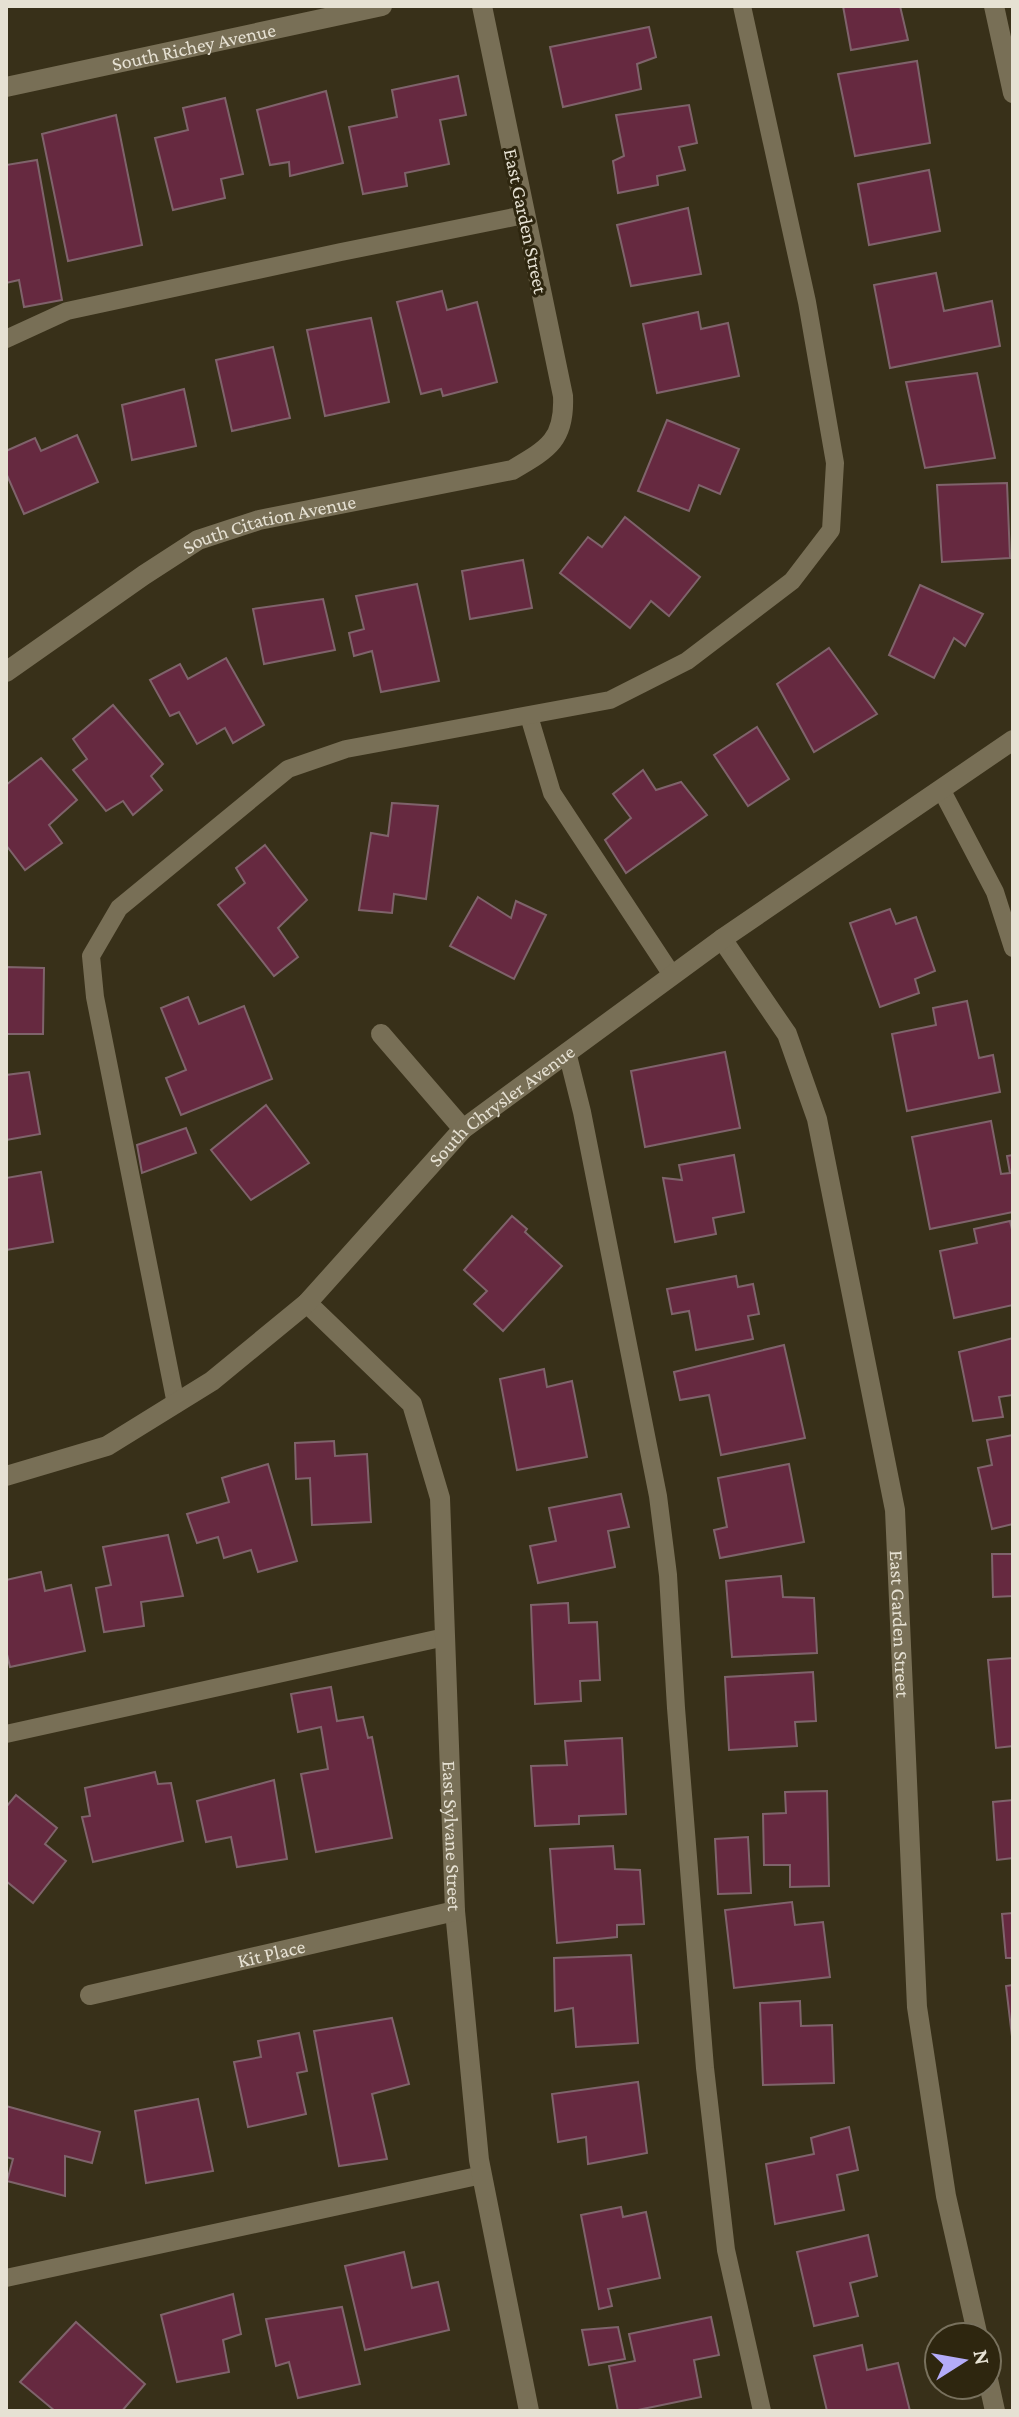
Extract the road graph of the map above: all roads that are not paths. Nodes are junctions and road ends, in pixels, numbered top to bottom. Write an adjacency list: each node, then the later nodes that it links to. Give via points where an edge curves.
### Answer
1 (382, 6): 5 (street, South Richey Avenue)
2 (482, 6): 7 (street, East Garden Street)
3 (742, 6): 11 (lane, via 807,302 835,463 831,530 792,581 687,661 610,700)
4 (994, 6): 6 (street)
5 (6, 87)
6 (1013, 93)
7 (524, 215): 8 (lane, via 67,311); 9 (street, East Garden Street, via 563,396)
8 (6, 339)
9 (558, 435): 10 (street, South Citation Avenue, via 544,451 512,470 259,520 198,540)
10 (6, 672)
11 (529, 716): 16 (lane, via 552,793); 21 (lane, via 346,749 288,769 119,908 91,956)
12 (1013, 740): 13 (street, South Chrysler Avenue)
13 (941, 789): 14 (street, South Chrysler Avenue); 15 (lane, via 995,892)
14 (722, 939): 16 (street, South Chrysler Avenue); 29 (street, East Garden Street, via 787,1034 817,1119 895,1510 917,2007 946,2196)
15 (1013, 948)
16 (672, 975): 18 (street, South Chrysler Avenue)
17 (381, 1034): 19 (street)
18 (567, 1052): 19 (street, South Chrysler Avenue); 31 (lane, via 658,1496 705,2068 724,2234)
19 (463, 1129): 20 (street, South Chrysler Avenue)
20 (307, 1303): 21 (street, South Chrysler Avenue); 23 (street, East Sylvane Street, via 412,1404 440,1498)
21 (176, 1404): 22 (street, South Chrysler Avenue, via 107,1446)
22 (6, 1476)
23 (445, 1637): 24 (lane); 25 (street, East Sylvane Street)
24 (6, 1734)
25 (455, 1911): 26 (street, Kit Place); 27 (street, East Sylvane Street)
26 (90, 1995)
27 (482, 2175): 28 (lane); 30 (street, East Sylvane Street)
28 (6, 2278)
29 (974, 2321)
30 (529, 2411)
31 (762, 2411)

